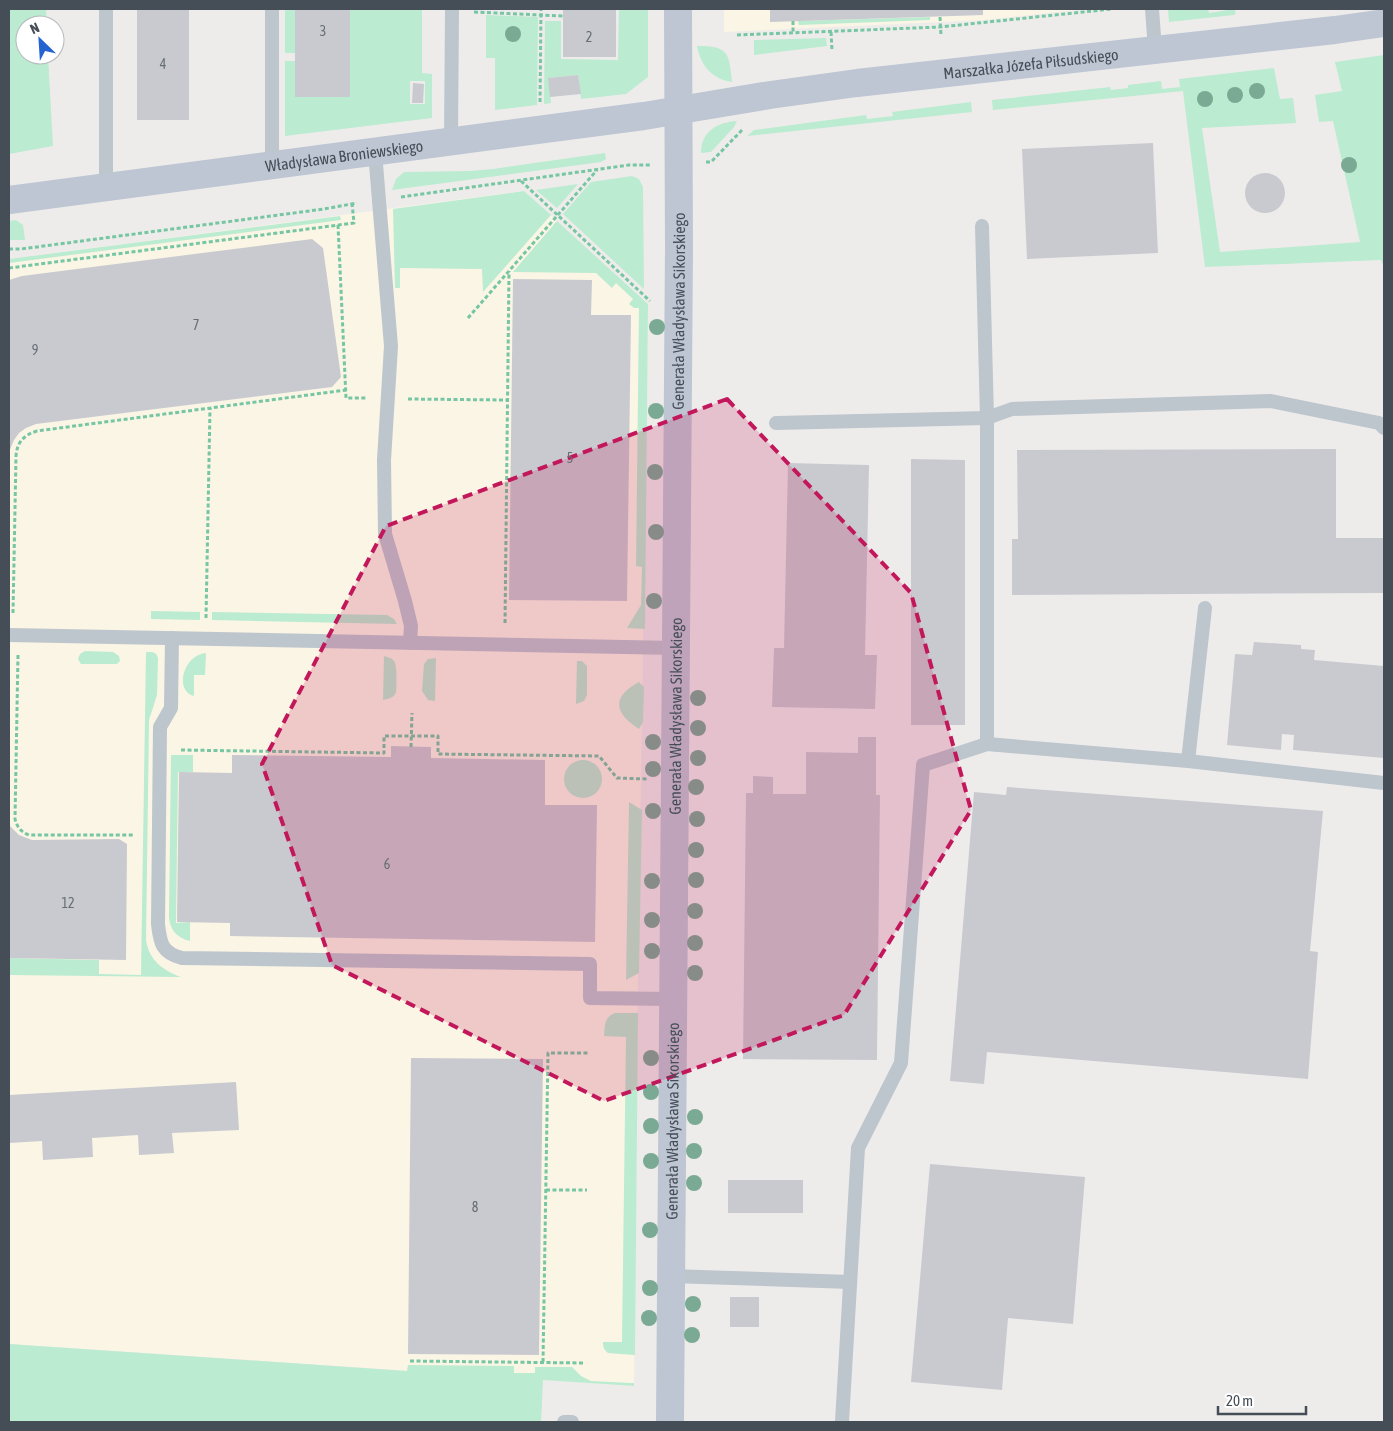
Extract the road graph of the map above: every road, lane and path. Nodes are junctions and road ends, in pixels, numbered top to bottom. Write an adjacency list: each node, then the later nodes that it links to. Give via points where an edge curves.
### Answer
1 (106, 9): 28 (lane)
2 (272, 9): 24 (lane)
3 (541, 9): 8 (path)
4 (678, 9): 21 (street, Generała Władysława Sikorskiego)
5 (1112, 9): 13 (path)
6 (1152, 9): 19 (lane)
7 (452, 10): 8 (path); 22 (lane)
8 (541, 15): 9 (path); 20 (path)
9 (563, 16)
10 (940, 17): 13 (path)
11 (793, 22): 15 (path)
12 (1384, 22): 19 (street, Marszałka Józefa Piłsudskiego)
13 (940, 27): 14 (path); 17 (path)
14 (831, 32): 15 (path); 18 (path)
15 (793, 33): 16 (path)
16 (737, 35)
17 (941, 36)
18 (832, 50)
19 (1155, 50): 21 (street, Marszałka Józefa Piłsudskiego, via 857,83)
20 (540, 110)
21 (678, 110): 22 (street, Władysława Broniewskiego); 52 (street, Generała Władysława Sikorskiego)
22 (451, 141): 23 (street, Władysława Broniewskiego)
23 (375, 152): 24 (street, Władysława Broniewskiego); 51 (lane, via 391,346 384,460 385,534 411,626)
24 (272, 165): 28 (street, Władysława Broniewskiego)
25 (656, 165): 26 (path)
26 (597, 170): 27 (path); 33 (path)
27 (521, 180): 29 (path); 33 (path)
28 (106, 187): 30 (street, Władysława Broniewskiego)
29 (393, 198)
30 (9, 200)
31 (359, 202): 32 (path)
32 (352, 204): 35 (path); 36 (path, via 354,223)
33 (558, 215): 37 (path); 38 (path)
34 (982, 226): 42 (lane)
35 (9, 249)
36 (9, 268)
37 (509, 271): 39 (path); 48 (path)
38 (653, 304)
39 (468, 318)
40 (346, 390): 41 (path)
41 (210, 408): 46 (path, via 37,431 23,438 16,456); 47 (path)
42 (987, 418): 43 (lane); 44 (lane, via 1012,409 1271,401 1380,423); 56 (lane)
43 (776, 423)
44 (1384, 428)
45 (1205, 608): 59 (lane)
46 (13, 618)
47 (206, 622)
48 (504, 628)
49 (9, 636): 50 (lane)
50 (172, 638): 51 (lane); 58 (lane, via 171,708 160,727)
51 (410, 643): 52 (lane)
52 (676, 648): 63 (street, Generała Władysława Sikorskiego)
53 (18, 650): 62 (path, via 15,819 19,829 29,835)
54 (412, 713): 55 (path)
55 (411, 736): 57 (path); 58 (path, via 384,736 384,752); 60 (path, via 438,736 438,754 599,756 617,778)
56 (987, 744): 59 (lane); 68 (lane, via 924,765 901,1063 858,1148)
57 (411, 747)
58 (160, 749): 63 (lane, via 158,924 162,944 172,956 590,964 590,998)
59 (1188, 761): 61 (lane)
60 (648, 779)
61 (1384, 783)
62 (134, 835)
63 (673, 999): 67 (street, Generała Władysława Sikorskiego)
64 (589, 1054): 65 (path, via 548,1053)
65 (546, 1190): 66 (path); 70 (path)
66 (587, 1190)
67 (671, 1276): 68 (lane); 74 (street, Generała Władysława Sikorskiego)
68 (850, 1282): 75 (lane)
69 (410, 1360): 70 (path)
70 (544, 1362): 71 (path)
71 (585, 1363)
72 (564, 1422): 73 (lane)
73 (572, 1422)
74 (670, 1422)
75 (842, 1422)

